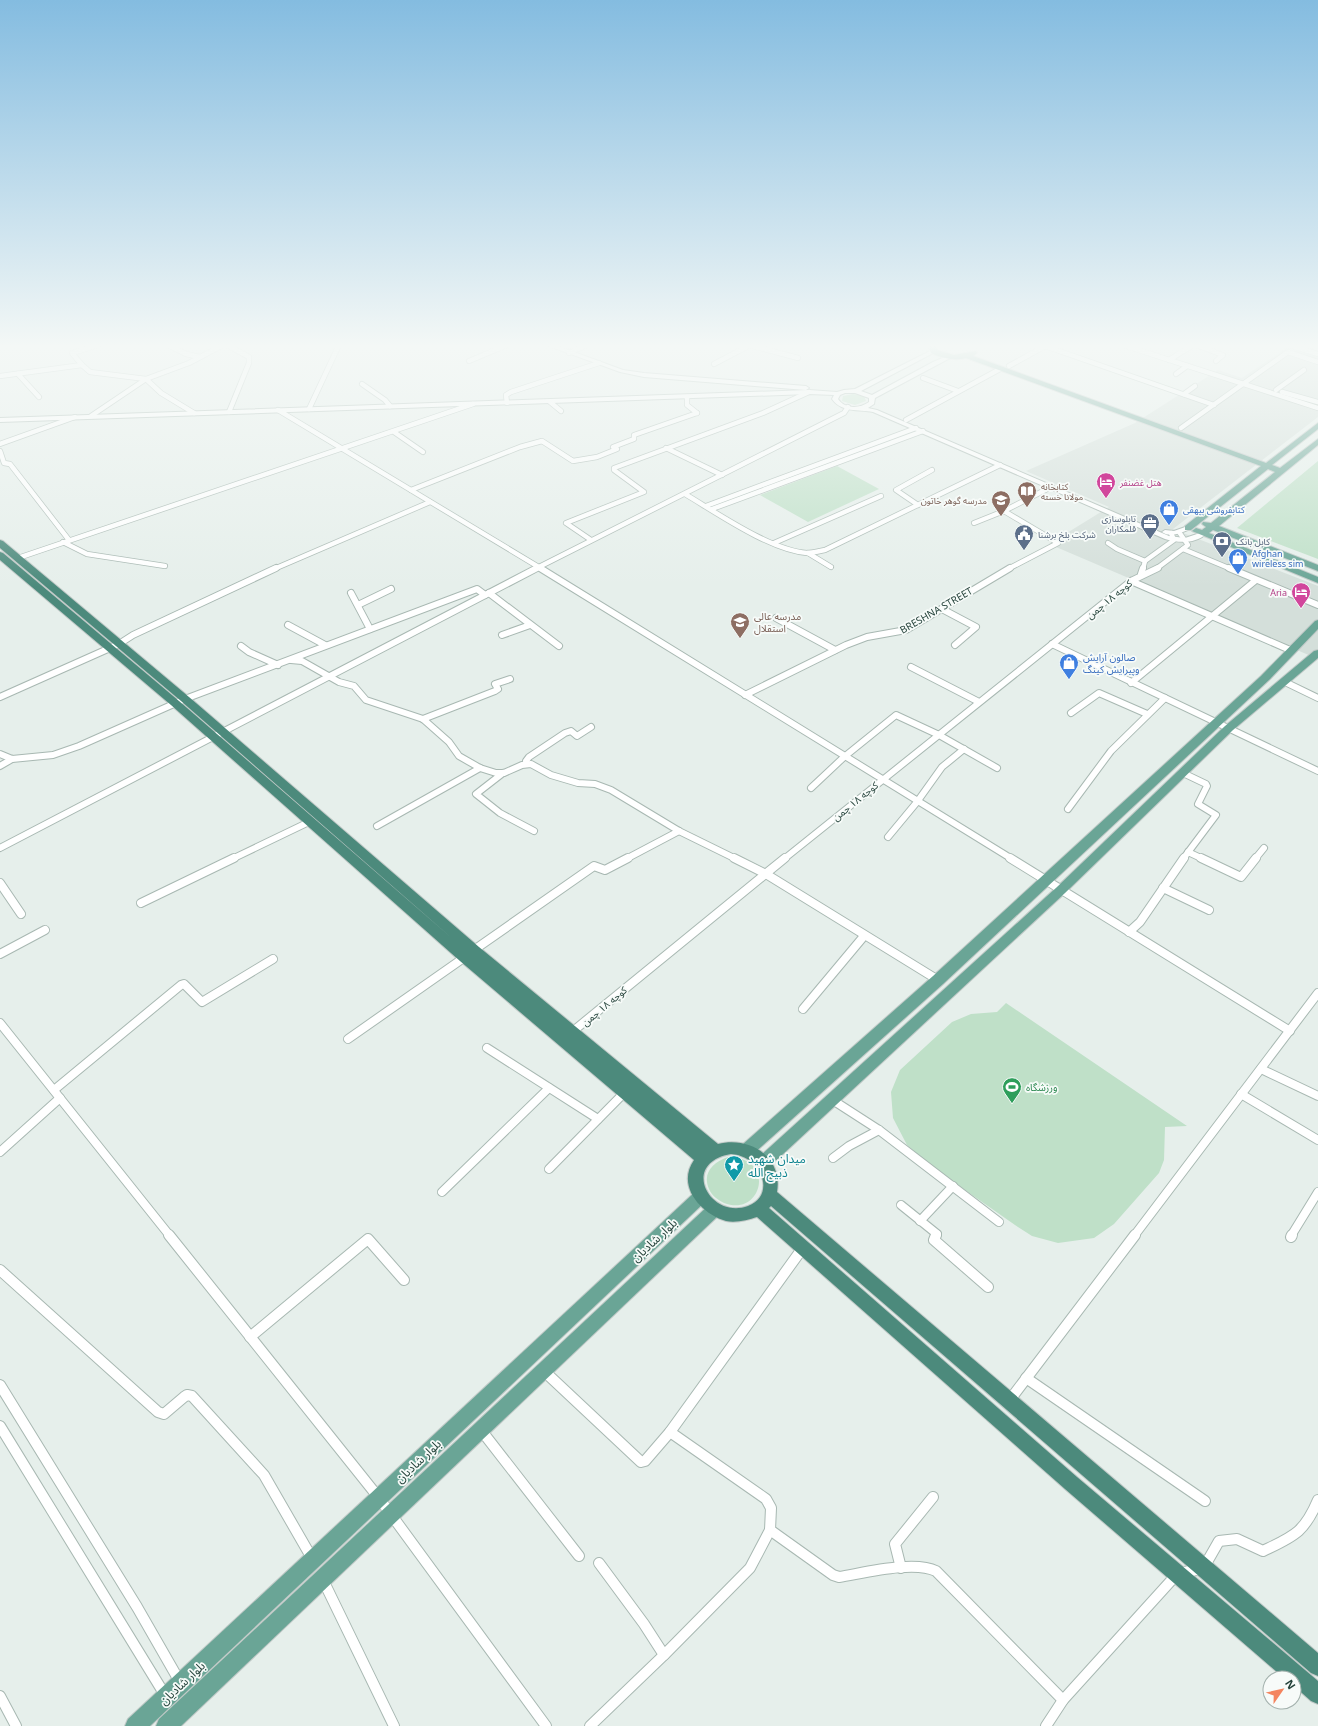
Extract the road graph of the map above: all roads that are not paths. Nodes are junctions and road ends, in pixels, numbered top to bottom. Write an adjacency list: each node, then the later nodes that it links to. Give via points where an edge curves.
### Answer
1 (52, 426): 18 (street)
2 (304, 426): 19 (street)
3 (412, 426): 16 (street)
4 (660, 426): 29 (street, via 634,435 634,439 597,457 573,461 542,441 520,447)
5 (728, 426): 20 (street)
6 (819, 426): 27 (street)
7 (910, 426): 13 (street)
8 (919, 426): 41 (street)
9 (1162, 426): 23 (main road)
10 (1174, 426): 14 (main road)
11 (1185, 426): 14 (street)
12 (1318, 426): 23 (main road)
13 (916, 428): 15 (street); 34 (street)
14 (1181, 428): 23 (main road)
15 (923, 431): 24 (street); 35 (street)
16 (394, 432): 19 (street); 22 (street)
17 (1318, 442): 25 (main road)
18 (0, 444)
19 (341, 448): 29 (street); 46 (street)
20 (666, 448): 27 (street); 43 (street, via 613,469 644,492 566,523)
21 (0, 451): 46 (street, via 4,463 10,464)
22 (423, 452)
23 (1270, 463): 25 (main road); 37 (main road)
24 (1000, 465): 28 (street); 33 (street)
25 (1284, 468): 39 (main road)
26 (932, 470): 33 (street, via 896,490)
27 (722, 475): 30 (street)
28 (1051, 487): 36 (street); 44 (street)
29 (411, 490): 32 (street)
30 (686, 494): 34 (street); 43 (street)
31 (881, 496): 48 (street)
32 (430, 502): 56 (street); 79 (street, via 284,564)
33 (918, 505): 51 (street, via 826,550)
34 (706, 506): 35 (street)
35 (712, 509): 48 (street)
36 (1004, 511): 38 (street); 68 (street, BRESHNA STREET, via 1058,543 998,574)
37 (1197, 520): 39 (main road); 40 (main road)
38 (974, 523)
39 (1212, 526): 42 (main road); 58 (main road)
40 (1184, 530): 41 (street); 42 (main road); 45 (street)
41 (1171, 533): 44 (street)
42 (1203, 534): 45 (street); 61 (main road)
43 (591, 540): 56 (street)
44 (1174, 540): 45 (street); 54 (street)
45 (1185, 540): 50 (street, via 1188,544)
46 (66, 541): 53 (street); 55 (street, via 87,554)
47 (0, 543): 53 (highway)
48 (774, 543): 51 (street)
49 (1108, 543): 54 (street)
50 (1183, 549): 59 (street, كوچه ١٨ چمن, via 1159,567); 60 (street)
51 (808, 553): 57 (street)
52 (0, 555): 79 (highway)
53 (18, 558): 79 (highway)
54 (1145, 561): 59 (street, كوچه ١٨ چمن)
55 (165, 566)
56 (539, 567): 65 (street); 92 (street)
57 (831, 567)
58 (1318, 568)
59 (1141, 574): 62 (street, كوچه ١٨ چمن)
60 (1256, 580): 67 (street); 69 (street)
61 (1318, 580)
62 (1131, 581): 69 (street); 76 (street, كوچه ١٨ چمن)
63 (391, 589): 66 (street)
64 (351, 593): 66 (street)
65 (487, 594): 72 (street); 74 (street, via 477,589); 88 (street)
66 (358, 605): 74 (street)
67 (1318, 605)
68 (942, 609): 78 (street, via 976,627); 82 (street, BRESHNA STREET, via 906,630 877,634)
69 (1211, 616): 83 (street); 91 (street)
70 (776, 618): 82 (street)
71 (1318, 623): 83 (main road)
72 (530, 624): 75 (street); 81 (street)
73 (288, 625): 77 (street)
74 (370, 629): 77 (street)
75 (502, 635)
76 (1052, 644): 91 (street); 97 (street, كوچه ١٨ چمن)
77 (325, 645): 85 (street)
78 (955, 645)
79 (114, 646): 93 (street); 96 (highway)
80 (241, 646): 86 (street, via 250,654 271,660)
81 (559, 646)
82 (835, 650): 92 (street, BRESHNA STREET)
83 (1290, 650): 101 (main road, via 1265,678)
84 (1316, 658): 90 (main road)
85 (291, 660): 86 (street); 88 (street, via 302,661)
86 (278, 665): 96 (street)
87 (911, 668): 97 (street)
88 (329, 676): 100 (street, via 354,686 366,700); 104 (street)
89 (510, 679): 100 (street, via 495,684 498,689 495,691)
90 (1285, 682): 95 (street); 103 (main road)
91 (1131, 683): 94 (street)
92 (745, 695): 108 (street)
93 (0, 697)
94 (1165, 698): 99 (street); 101 (street)
95 (1318, 698)
96 (180, 701): 104 (highway); 109 (street, via 53,755)
97 (980, 702): 105 (street, كوچه ١٨ چمن)
98 (1071, 714): 99 (street, via 1099,693)
99 (1147, 714): 120 (street, via 1111,750)
100 (423, 719): 112 (street, via 449,742 459,756)
101 (1216, 722): 103 (street); 130 (main road)
102 (591, 727): 110 (street, via 577,736 572,731 565,733 529,757)
103 (1229, 728): 114 (street); 116 (main road)
104 (219, 735): 121 (highway); 126 (street); 140 (highway)
105 (938, 735): 106 (street); 108 (street, via 896,715); 117 (street, كوچه ١٨ چمن)
106 (964, 749): 113 (street); 119 (street, via 942,767)
107 (0, 754): 109 (street)
108 (844, 757): 117 (street); 118 (street)
109 (12, 759): 111 (street)
110 (527, 764): 115 (street); 124 (street, via 551,775 611,790)
111 (0, 766)
112 (480, 768): 115 (street); 122 (street)
113 (997, 768)
114 (1318, 771)
115 (504, 773): 123 (street, via 476,794 500,813)
116 (1183, 773): 128 (street, via 1206,784 1198,804 1216,815); 133 (main road)
117 (882, 780): 119 (street); 129 (street, كوچه ١٨ چمن)
118 (811, 788)
119 (917, 802): 125 (street); 130 (street)
120 (1068, 809)
121 (311, 820): 134 (street); 140 (highway)
122 (377, 826)
123 (534, 831)
124 (679, 831): 129 (street); 140 (street, via 605,870 594,866)
125 (888, 837)
126 (0, 848)
127 (1264, 848): 128 (street, via 1241,877)
128 (1188, 852): 132 (street)
129 (766, 874): 139 (street); 148 (street, كوچه ١٨ چمن)
130 (1045, 880): 133 (street); 143 (main road)
131 (0, 883): 136 (street)
132 (1163, 888): 135 (street); 138 (street, via 1140,922)
133 (1061, 890): 138 (street); 157 (main road)
134 (141, 903)
135 (1209, 910)
136 (21, 914)
137 (45, 930): 141 (street)
138 (1129, 932): 147 (street)
139 (864, 936): 143 (street); 145 (street)
140 (470, 953): 148 (highway); 149 (street); 153 (highway)
141 (0, 954)
142 (273, 959): 154 (street, via 202,1002 184,984 181,985)
143 (938, 980): 161 (main road)
144 (1318, 993): 147 (street)
145 (803, 1009)
146 (0, 1023): 154 (street)
147 (1290, 1031): 151 (street)
148 (572, 1032): 163 (highway)
149 (348, 1039)
150 (487, 1048): 152 (street)
151 (1261, 1069): 155 (street); 156 (street)
152 (550, 1088): 158 (street); 168 (street)
153 (625, 1092): 158 (street); 163 (highway)
154 (57, 1094): 162 (street); 181 (street)
155 (1241, 1094): 160 (street); 183 (street)
156 (1318, 1096)
157 (831, 1099): 159 (street); 165 (main road)
158 (598, 1119): 166 (street)
159 (880, 1130): 164 (street, via 849,1146); 167 (street)
160 (1318, 1140)
161 (747, 1150): 163 (highway, via 731,1148); 165 (highway)
162 (0, 1152)
163 (710, 1155): 170 (highway, via 698,1167 696,1187)
164 (833, 1158)
165 (764, 1162): 171 (highway, via 771,1184)
166 (549, 1168)
167 (953, 1186): 174 (street); 175 (street)
168 (442, 1192)
169 (1318, 1192): 176 (street)
170 (700, 1197): 173 (highway); 190 (main road, بلوار شادیان)
171 (763, 1202): 173 (highway, via 748,1214 736,1216); 177 (highway); 185 (highway)
172 (901, 1205): 174 (street)
173 (714, 1210): 182 (main road, بلوار شادیان)
174 (920, 1221): 180 (street, via 937,1234 934,1240)
175 (999, 1222)
176 (1291, 1237)
177 (802, 1249): 188 (street); 200 (highway)
178 (0, 1270): 196 (street, via 158,1412 164,1414 187,1394 192,1396 264,1475)
179 (404, 1280): 181 (street, via 368,1239)
180 (988, 1287)
181 (250, 1337): 190 (street)
182 (543, 1370): 187 (main road, بلوار شادیان); 188 (street, via 641,1462 645,1461)
183 (1026, 1378): 185 (street); 192 (street)
184 (0, 1385): 204 (street)
185 (1009, 1401): 199 (highway)
186 (0, 1426): 207 (street)
187 (480, 1429): 193 (main road, بلوار شادیان); 195 (street)
188 (670, 1432): 194 (street, via 766,1499 771,1508)
189 (933, 1497): 198 (street, via 895,1544)
190 (379, 1498): 193 (street); 196 (main road, بلوار شادیان)
191 (1318, 1500): 199 (street, via 1312,1517 1301,1532 1263,1551 1237,1539 1219,1542)
192 (1205, 1501)
193 (391, 1514): 201 (main road, بلوار شادیان); 213 (street)
194 (770, 1530): 198 (street, via 838,1577); 202 (street, via 750,1568)
195 (579, 1556)
196 (313, 1560): 204 (main road, بلوار شادیان)
197 (599, 1563): 202 (street)
198 (900, 1568): 208 (street, via 928,1567 936,1571)
199 (1203, 1569): 200 (street); 203 (highway)
200 (1178, 1573): 205 (highway); 208 (street)
201 (322, 1579): 209 (main road, بلوار شادیان); 212 (street)
202 (664, 1655): 214 (street)
203 (1318, 1666)
204 (182, 1684): 207 (main road, بلوار شادیان)
205 (1318, 1694)
206 (0, 1696): 210 (street)
207 (167, 1697): 209 (street); 211 (main road, بلوار شادیان)
208 (1063, 1700): 215 (street)
209 (175, 1723)
210 (16, 1726)
211 (135, 1726)
212 (394, 1726)
213 (546, 1726)
214 (590, 1726)
215 (1046, 1726)

